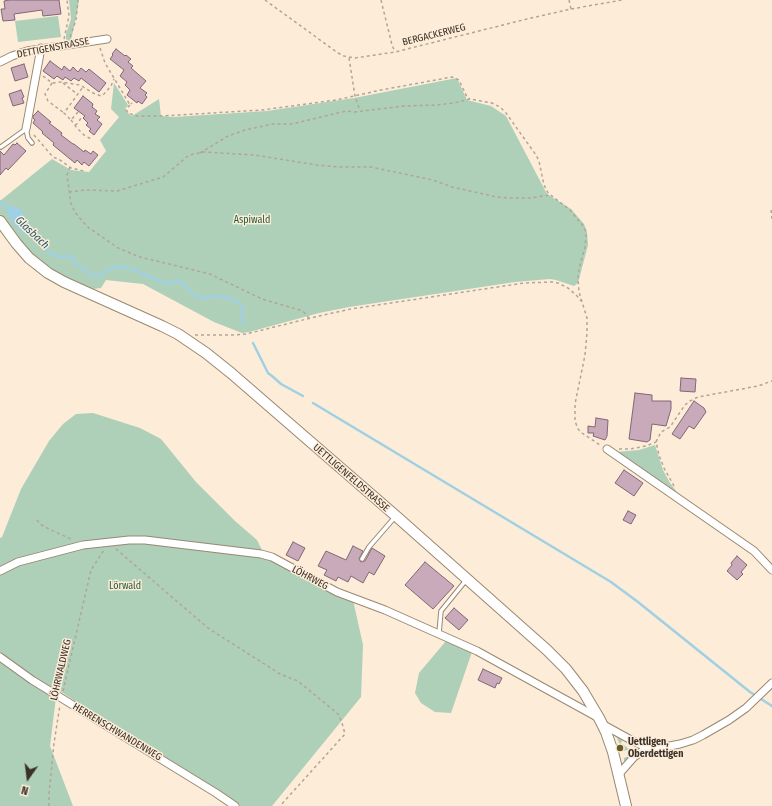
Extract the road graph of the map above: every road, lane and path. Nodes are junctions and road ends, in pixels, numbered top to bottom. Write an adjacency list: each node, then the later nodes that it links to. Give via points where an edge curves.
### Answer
1 (67, 0): 11 (path)
2 (78, 0): 8 (path)
3 (265, 0): 14 (path, via 338,53)
4 (381, 0): 13 (path)
5 (569, 0): 7 (path)
6 (622, 0): 7 (path, BERGACKERWEG)
7 (571, 9): 13 (path, BERGACKERWEG)
8 (71, 35)
9 (108, 39): 10 (street, DETTIGENSTRASSE)
10 (99, 40): 11 (street, DETTIGENSTRASSE); 17 (path, via 103,59)
11 (65, 45): 12 (street, DETTIGENSTRASSE)
12 (41, 48): 15 (street, DETTIGENSTRASSE); 30 (street)
13 (395, 52): 14 (path, BERGACKERWEG)
14 (349, 58): 22 (path)
15 (0, 62)
16 (41, 74): 19 (path)
17 (114, 79): 20 (path, via 101,96); 22 (path, via 131,104 126,109 136,116 262,110)
18 (62, 82): 19 (path); 20 (path); 21 (path)
19 (52, 83): 26 (path, via 45,94 48,101)
20 (83, 87): 21 (path)
21 (78, 94): 26 (path)
22 (355, 96): 23 (path, via 452,77 459,80); 24 (path)
23 (470, 99): 24 (path, via 437,105); 38 (path, via 492,103 506,113 536,155 544,185)
24 (362, 110): 34 (path, via 346,111 292,124 273,124 245,130 228,136)
25 (78, 112): 28 (path)
26 (64, 113): 28 (path)
27 (82, 118): 29 (path)
28 (72, 120): 29 (path)
29 (75, 125): 31 (path)
30 (27, 128): 32 (lane, via 28,138); 33 (lane); 35 (path, via 53,157)
31 (91, 139)
32 (32, 143)
33 (1, 147)
34 (200, 153): 37 (path, via 189,155 163,177 117,191); 38 (path, via 254,155 340,167 371,167 497,197 530,198)
35 (70, 167): 36 (path); 37 (path, via 67,175)
36 (84, 170)
37 (69, 192): 43 (path, via 71,204 82,221 118,248 140,257 210,274 262,299 304,311)
38 (550, 195): 42 (path, via 570,210 586,232 578,278)
39 (771, 210): 40 (path)
40 (772, 219)
41 (0, 221): 49 (main road, UETTLIGENFELDSTRASSE, via 29,258 48,273 178,334 206,353)
42 (582, 303): 43 (path, via 564,284 538,282 351,309); 47 (path, via 587,318 587,333 575,421 582,433)
43 (309, 318): 44 (path, via 246,334)
44 (192, 335)
45 (772, 381): 46 (path, via 690,401 670,427 661,432)
46 (656, 442): 47 (path, via 630,449); 48 (path, via 664,468)
47 (607, 449): 54 (street, via 754,551)
48 (675, 487)
49 (396, 516): 53 (lane); 56 (main road, UETTLIGENFELDSTRASSE)
50 (37, 520): 52 (path, via 47,528)
51 (108, 542): 52 (street, LÖHRWEG); 57 (street, LÖHRWEG, via 145,540 272,557 336,592); 60 (path, LÖHRWALDWEG, via 91,570); 66 (path, via 208,628 280,674 298,681 338,714 345,734)
52 (83, 545): 55 (street, LÖHRWEG, via 18,562)
53 (362, 559)
54 (772, 570)
55 (0, 571)
56 (468, 579): 57 (lane, via 441,611); 61 (main road, UETTLIGENFELDSTRASSE, via 566,669)
57 (439, 634): 61 (street, LÖHRWEG, via 489,658)
58 (0, 657): 60 (street, HERRENSCHWANDENWEG)
59 (772, 683): 62 (street, via 729,720 710,732 670,746)
60 (61, 698): 64 (path, LÖHRWALDWEG); 65 (street, HERRENSCHWANDENWEG)
61 (601, 721): 62 (street, LÖHRWEG); 63 (main road, UETTLIGENFELDSTRASSE)
62 (648, 748): 63 (street, via 634,757)
63 (619, 774): 67 (main road, UETTLIGENFELDSTRASSE)
64 (49, 806)
65 (235, 806)
66 (280, 806)
67 (626, 806)

